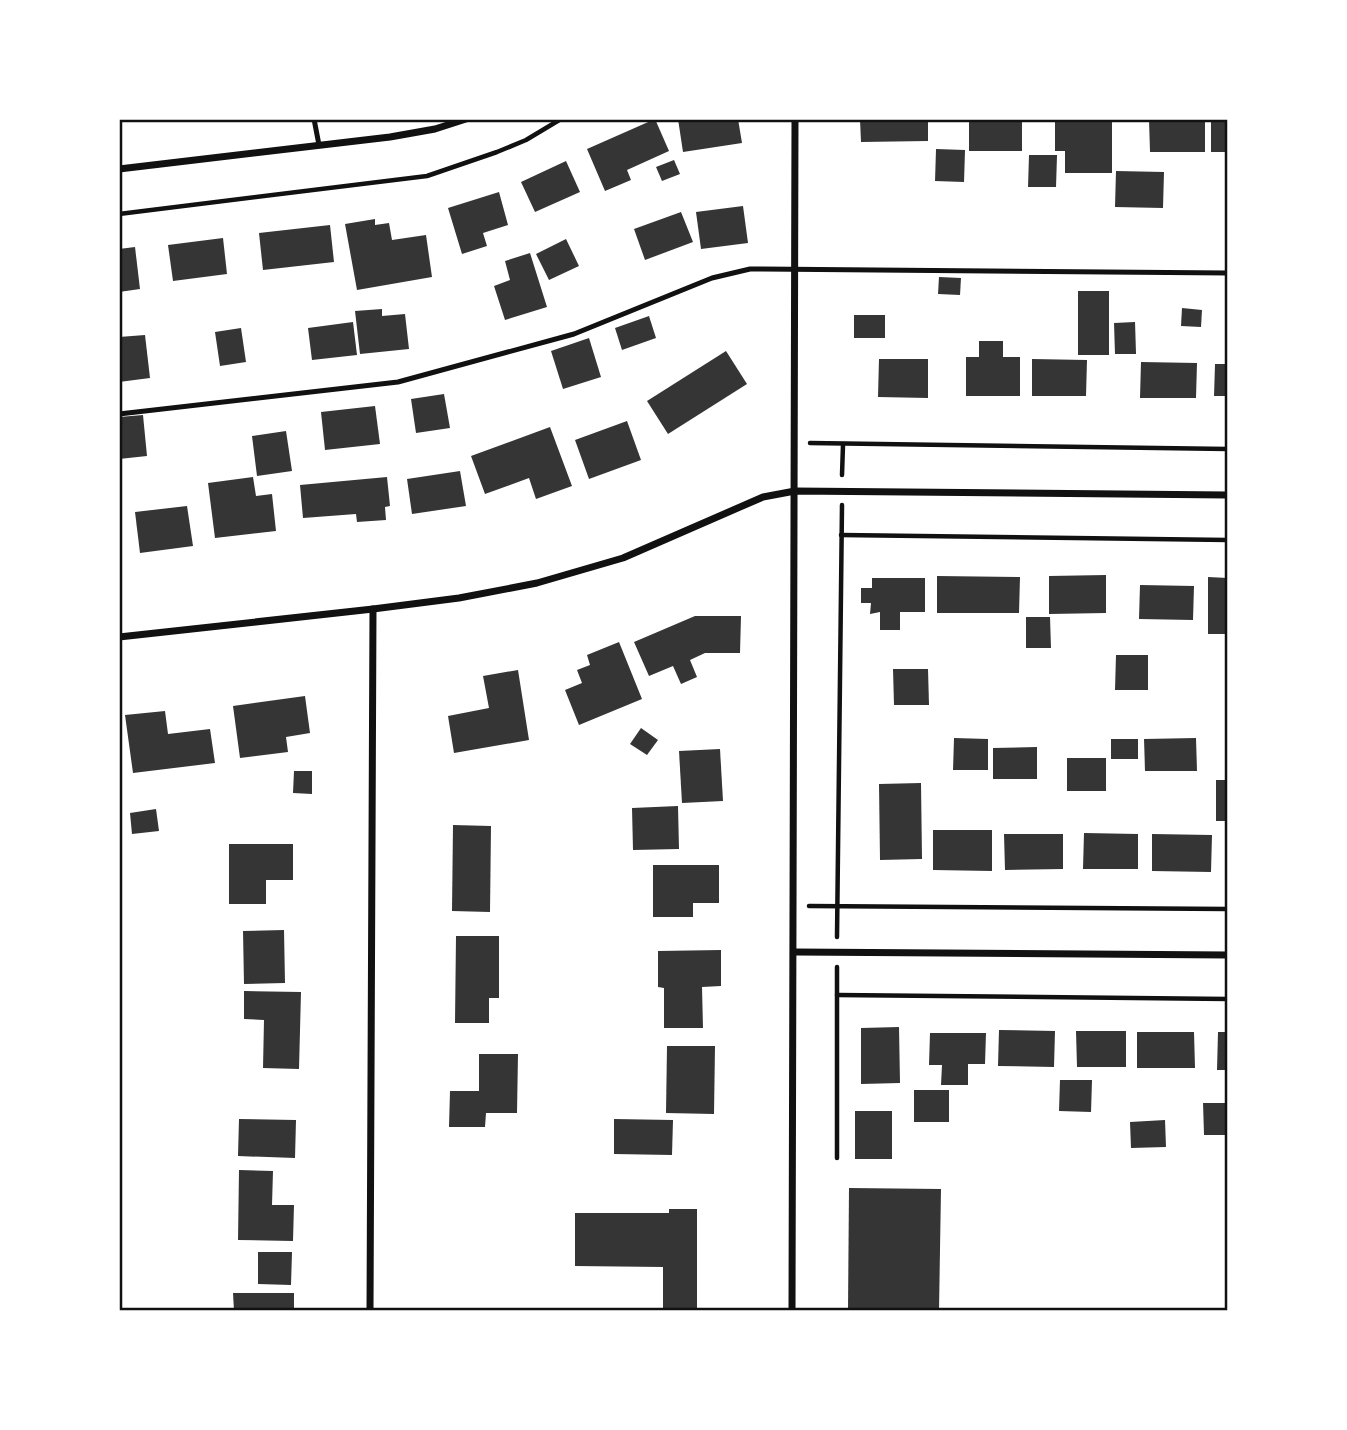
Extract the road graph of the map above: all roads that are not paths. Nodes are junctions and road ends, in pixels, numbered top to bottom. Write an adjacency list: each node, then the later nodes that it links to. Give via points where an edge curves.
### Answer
1 (314, 119): 4 (lane)
2 (466, 119): 4 (street, via 412,133)
3 (795, 119): 6 (street)
4 (318, 145): 5 (street)
5 (119, 169)
6 (795, 268): 7 (lane); 8 (lane, via 750,269 712,278 574,334 398,382); 9 (street)
7 (1228, 274)
8 (119, 414)
9 (795, 491): 10 (street); 11 (street, via 763,497 623,558 584,570 459,598); 13 (street)
10 (1228, 495)
11 (373, 609): 12 (street); 15 (street)
12 (119, 637)
13 (794, 952): 14 (street); 16 (street)
14 (1228, 955)
15 (370, 1311)
16 (792, 1311)

